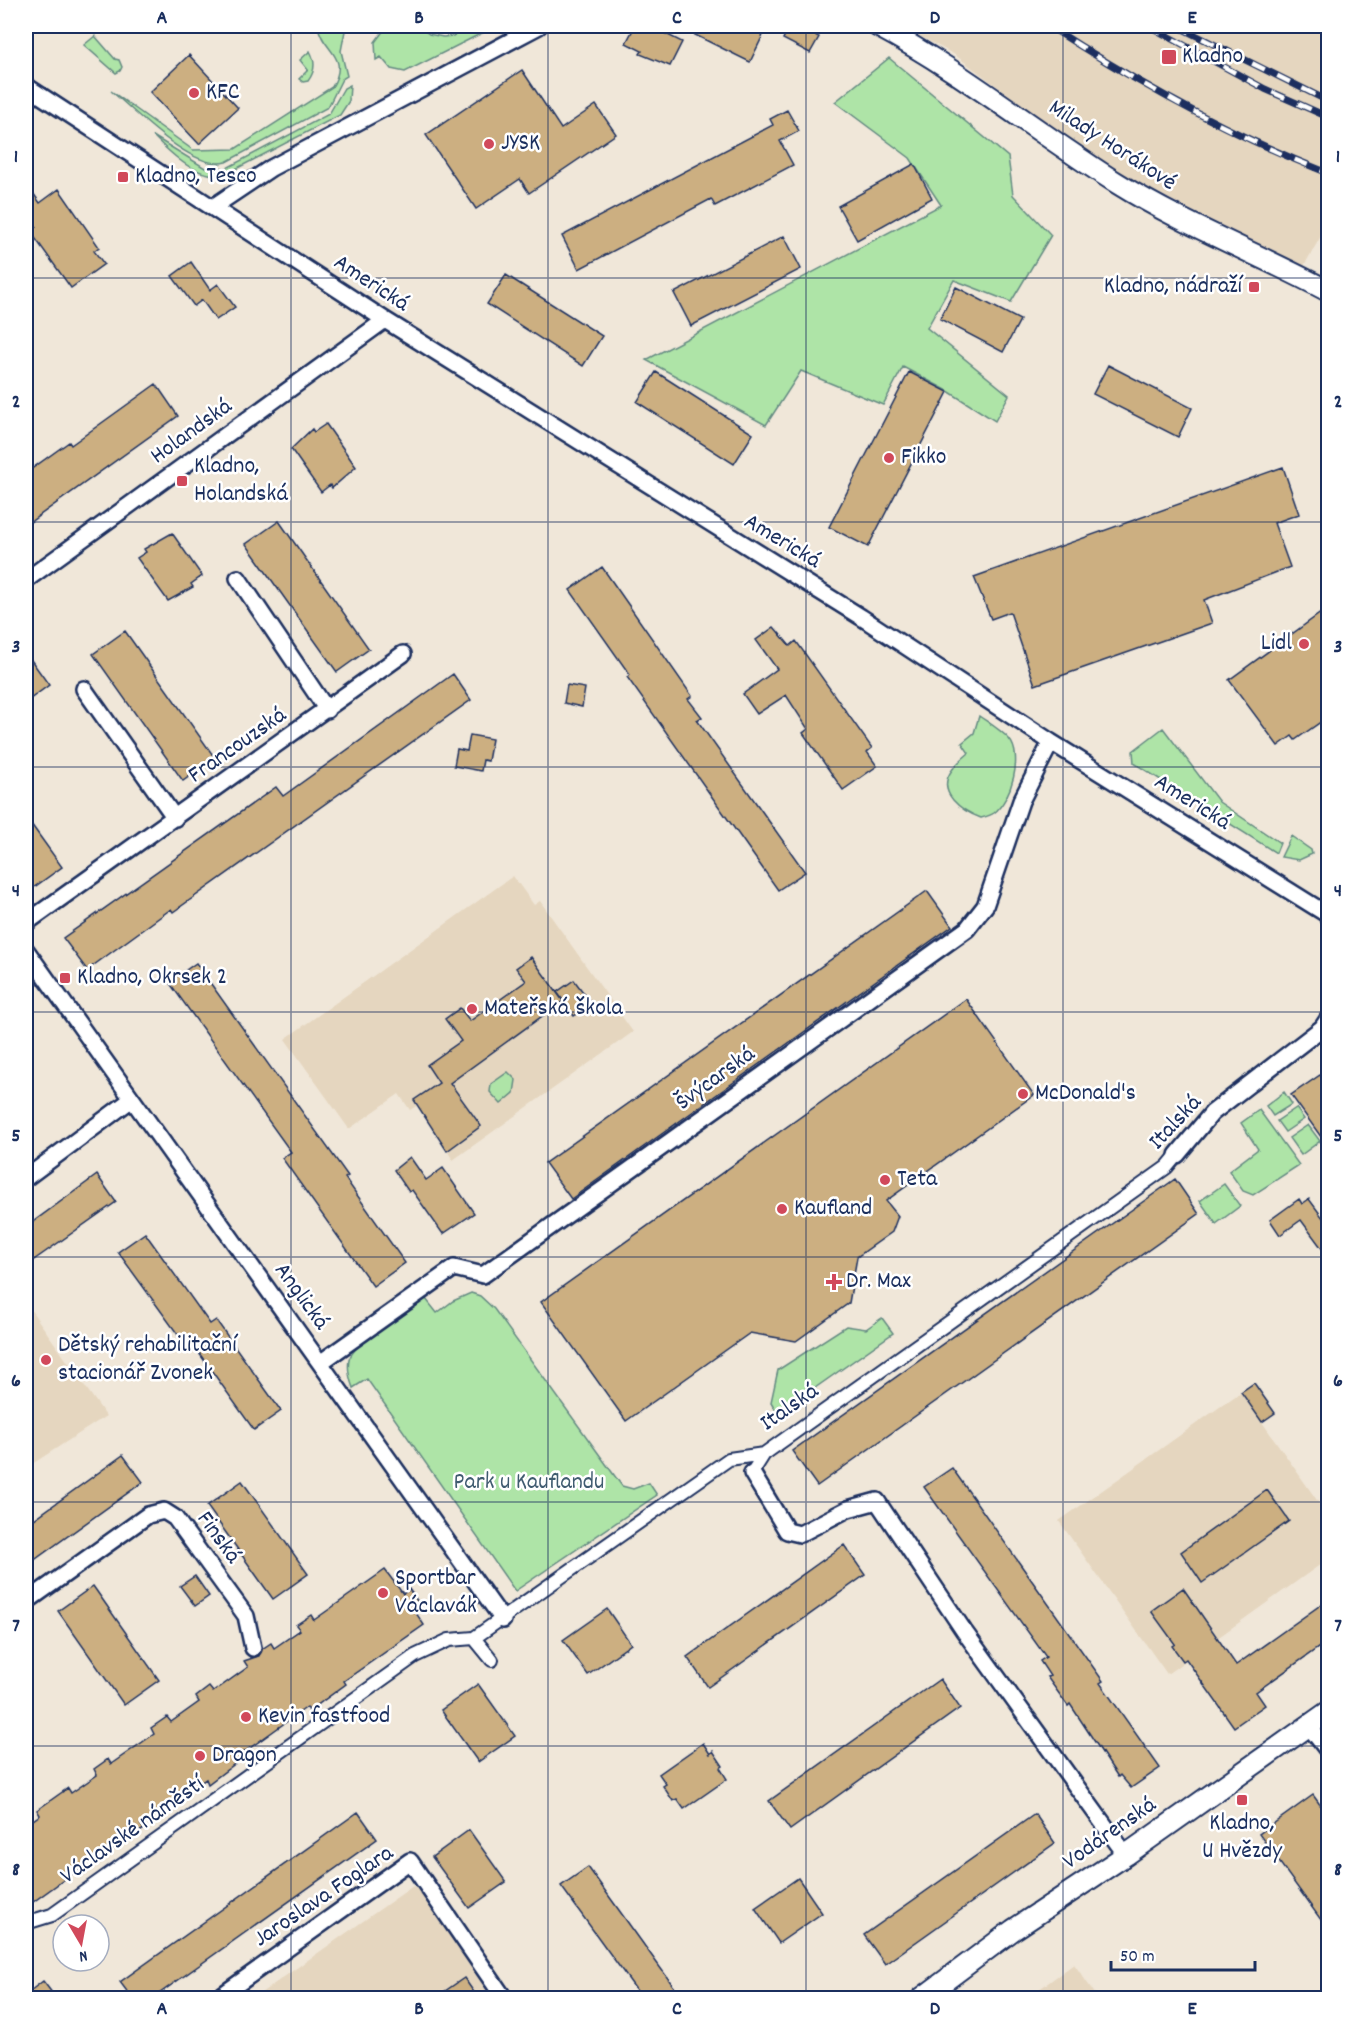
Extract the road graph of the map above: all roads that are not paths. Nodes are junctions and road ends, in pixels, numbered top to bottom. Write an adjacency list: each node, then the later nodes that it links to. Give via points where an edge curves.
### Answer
1 (539, 26): 4 (street, via 271,168)
2 (878, 26): 5 (street, Milady Horákové, via 919,48 1164,211)
3 (26, 86): 4 (street, Americká)
4 (213, 207): 6 (street, Americká)
5 (1329, 291)
6 (385, 320): 8 (street, Holandská); 12 (street, Americká, via 861,617)
7 (238, 578): 11 (street)
8 (26, 580)
9 (403, 654): 11 (street, Francouzská)
10 (84, 690): 13 (street)
11 (327, 710): 13 (street, Francouzská)
12 (1051, 742): 14 (street, Americká); 21 (street, Švýcarská, via 1021,801 985,906 967,928 483,1275 454,1268)
13 (175, 818): 15 (street, Francouzská)
14 (1329, 915)
15 (26, 923)
16 (26, 950): 18 (street, Anglická)
17 (1329, 1019): 19 (street, Italská, via 1212,1113)
18 (132, 1099): 20 (street); 21 (street, Anglická)
19 (1177, 1155): 22 (street, Italská, via 1148,1180)
20 (26, 1178)
21 (320, 1363): 25 (street, Anglická)
22 (764, 1454): 23 (street, Italská); 25 (street, via 729,1459)
23 (752, 1473): 32 (street, Italská, via 787,1531 800,1533 848,1509 876,1501 964,1631)
24 (26, 1602): 27 (street, Finská, via 148,1515 164,1511 175,1518 246,1616)
25 (503, 1620): 26 (street)
26 (474, 1638): 28 (street); 33 (street, Václavské náměstí, via 449,1640 415,1656 52,1915)
27 (254, 1648)
28 (492, 1660)
29 (1329, 1712): 30 (street, Vodárenská)
30 (1308, 1725): 31 (street); 32 (street, Vodárenská)
31 (1329, 1751)
32 (1126, 1855): 36 (street, Vodárenská, via 1013,1930)
33 (26, 1923)
34 (218, 1998): 35 (street, Jaroslava Foglara, via 410,1861)
35 (504, 1998)
36 (922, 1998)

